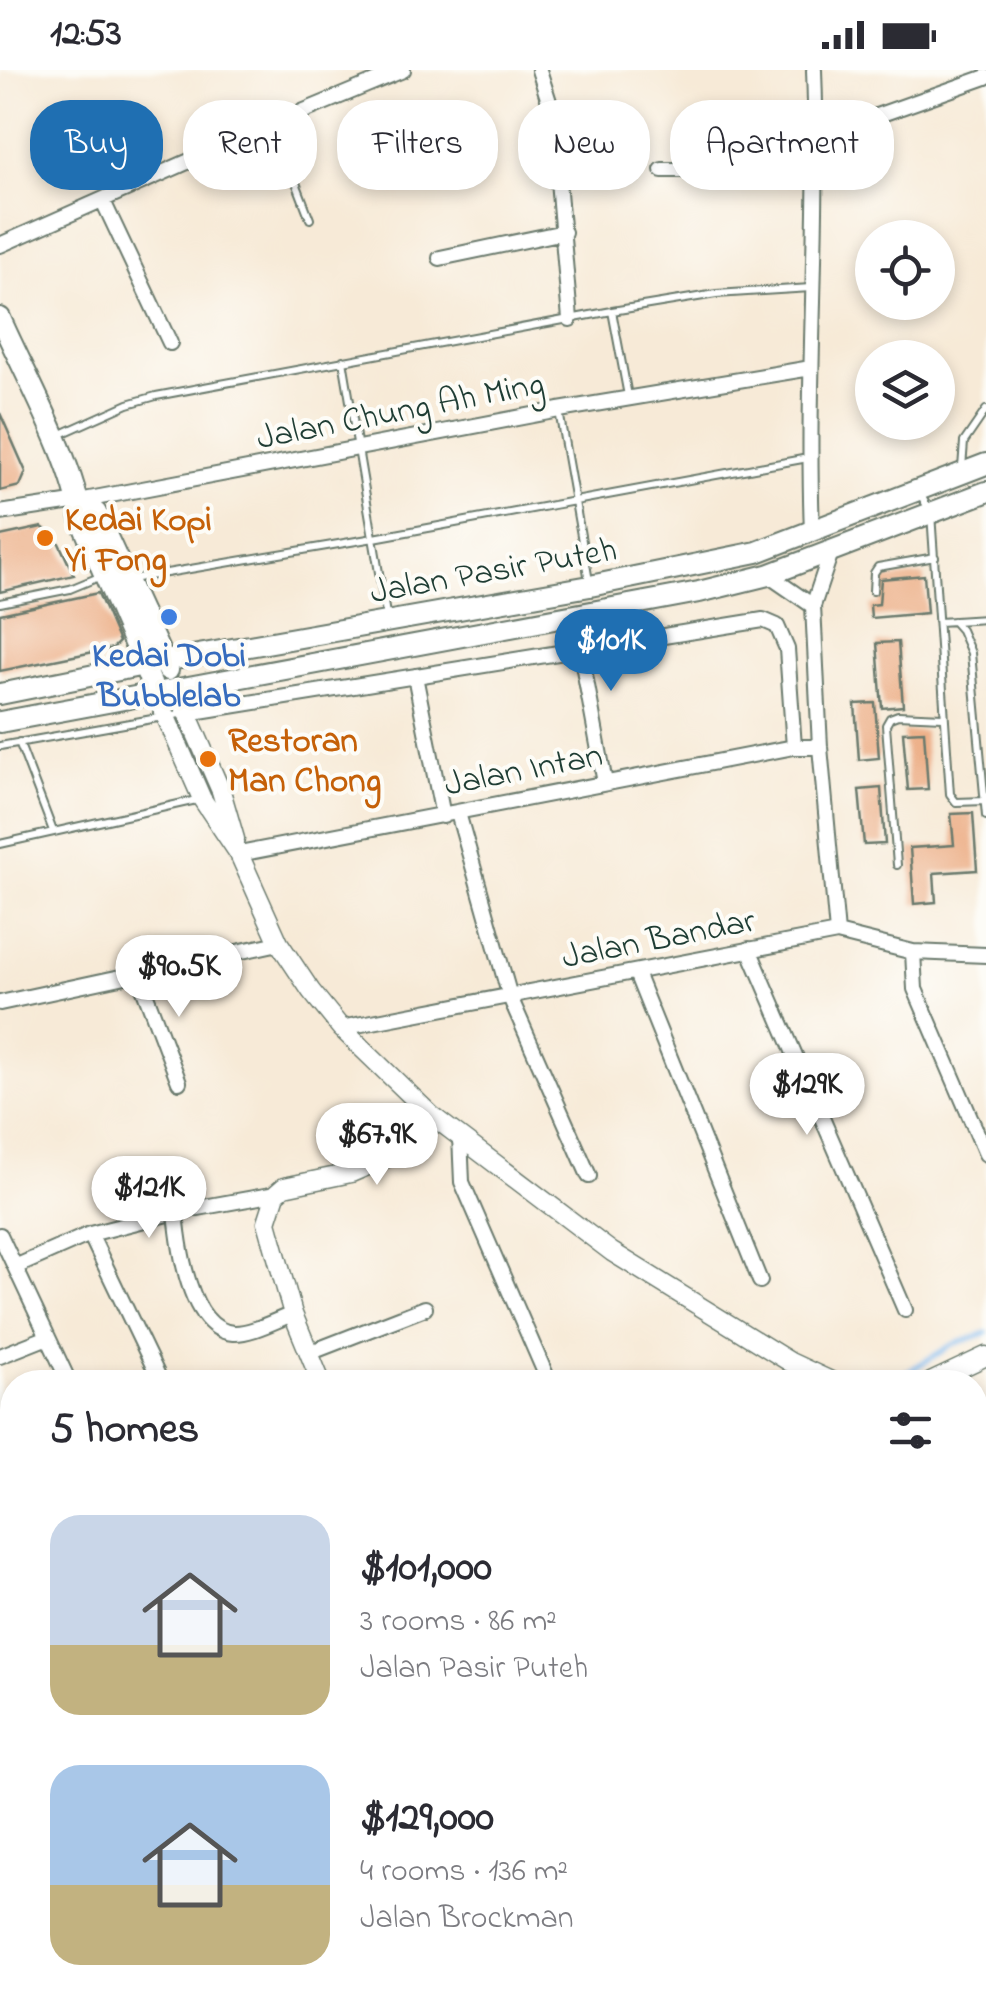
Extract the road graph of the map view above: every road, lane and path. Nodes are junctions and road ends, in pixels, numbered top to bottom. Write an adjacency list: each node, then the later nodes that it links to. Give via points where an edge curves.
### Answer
1 (403, 70): 4 (street)
2 (540, 70): 16 (street, via 552,111)
3 (814, 70): 6 (street)
4 (380, 74): 7 (street)
5 (986, 77): 8 (street)
6 (815, 100)
7 (317, 104)
8 (894, 110)
9 (183, 166): 14 (street)
10 (662, 170): 11 (street)
11 (670, 170)
12 (299, 190): 15 (lane)
13 (813, 190): 19 (street)
14 (103, 202): 17 (street); 23 (street)
15 (310, 219)
16 (564, 232): 18 (street); 22 (street)
17 (0, 245)
18 (440, 258)
19 (811, 288): 20 (lane); 25 (street)
20 (612, 311): 22 (lane); 26 (lane)
21 (0, 318): 29 (main road)
22 (570, 319): 24 (lane)
23 (170, 343)
24 (343, 360): 29 (lane, via 146,398); 30 (lane)
25 (811, 368): 26 (street, Jalan Chung Ah Ming); 31 (street)
26 (629, 398): 27 (street, Jalan Chung Ah Ming)
27 (559, 410): 30 (street, Jalan Chung Ah Ming); 37 (lane)
28 (986, 410): 33 (lane, via 964,442)
29 (54, 438): 36 (main road)
30 (358, 447): 36 (street, Jalan Chung Ah Ming); 41 (lane)
31 (810, 458): 37 (lane); 40 (street)
32 (986, 464): 33 (main road, Jalan Pasir Puteh)
33 (961, 474): 34 (main road, Jalan Pasir Puteh)
34 (918, 491): 39 (lane); 40 (main road, Jalan Pasir Puteh)
35 (986, 492): 39 (main road, Jalan Pasir Puteh)
36 (80, 501): 38 (street, Jalan Chung Ah Ming); 44 (main road); 46 (main road, via 96,513)
37 (575, 501): 41 (lane); 47 (lane)
38 (0, 513)
39 (930, 513): 42 (main road, Jalan Pasir Puteh); 43 (lane)
40 (812, 532): 47 (main road, Jalan Pasir Puteh, via 757,552)
41 (374, 538): 46 (lane); 54 (lane)
42 (831, 552): 45 (main road, Jalan Pasir Puteh); 50 (street)
43 (935, 557): 48 (lane, via 878,567); 55 (lane)
44 (105, 575): 49 (lane); 57 (main road)
45 (768, 575): 50 (street); 51 (main road, Jalan Pasir Puteh)
46 (128, 579): 57 (main road)
47 (590, 586): 54 (main road, Jalan Pasir Puteh)
48 (872, 591)
49 (0, 603)
50 (813, 606): 68 (street)
51 (574, 615): 56 (street); 59 (main road, Jalan Pasir Puteh)
52 (986, 620): 53 (lane)
53 (953, 621): 55 (lane); 71 (lane, via 972,653)
54 (388, 622): 57 (main road, Jalan Pasir Puteh)
55 (939, 622): 62 (lane)
56 (581, 648): 58 (street); 67 (street, via 763,620 778,626); 69 (street)
57 (154, 663): 59 (main road); 60 (main road, Jalan Pasir Puteh)
58 (415, 676): 61 (street); 72 (street)
59 (166, 690): 61 (main road); 63 (main road); 64 (main road, Jalan Pasir Puteh)
60 (0, 694)
61 (187, 713): 63 (lane); 76 (main road)
62 (943, 717): 71 (lane, via 950,794 956,802); 77 (lane, via 898,715 886,725)
63 (166, 718): 65 (lane); 70 (main road)
64 (0, 722)
65 (19, 742): 66 (lane); 74 (lane)
66 (0, 746)
67 (794, 747): 68 (street, Jalan Intan); 69 (street, Jalan Intan)
68 (820, 748): 78 (street)
69 (605, 782): 72 (street, Jalan Intan)
70 (202, 798): 74 (lane); 76 (main road)
71 (986, 801): 73 (lane)
72 (450, 814): 76 (street, Jalan Intan); 85 (street)
73 (986, 816)
74 (52, 832): 75 (lane)
75 (0, 844)
76 (239, 854): 79 (main road)
77 (898, 865)
78 (837, 934): 80 (street, Jalan Bandar); 81 (street, Jalan Bandar)
79 (279, 943): 84 (street); 87 (main road)
80 (749, 949): 83 (street, Jalan Bandar); 100 (street)
81 (913, 952): 82 (street, Jalan Bandar); 91 (street, via 915,989)
82 (986, 955)
83 (636, 973): 85 (street, Jalan Bandar); 98 (street)
84 (138, 974): 86 (street); 88 (street)
85 (510, 997): 87 (street, Jalan Bandar); 92 (street)
86 (0, 1003)
87 (341, 1028): 89 (main road)
88 (179, 1082)
89 (431, 1114): 90 (main road); 93 (main road, via 386,1158)
90 (460, 1136): 109 (street, via 462,1182); 110 (main road, via 612,1252)
91 (986, 1154)
92 (589, 1176)
93 (276, 1194): 94 (street); 101 (main road, via 267,1222)
94 (176, 1212): 95 (street); 101 (street, via 197,1305 216,1329 236,1334)
95 (90, 1234): 97 (street); 107 (street)
96 (0, 1235): 97 (street)
97 (15, 1267): 102 (street)
98 (760, 1281)
99 (426, 1308): 103 (street)
100 (905, 1310)
101 (294, 1314): 103 (main road)
102 (48, 1337): 104 (street); 106 (street)
103 (310, 1353): 108 (main road)
104 (0, 1356)
105 (986, 1356): 111 (main road)
106 (63, 1370)
107 (155, 1370)
108 (317, 1370)
109 (544, 1370)
110 (807, 1370)
111 (956, 1370)

